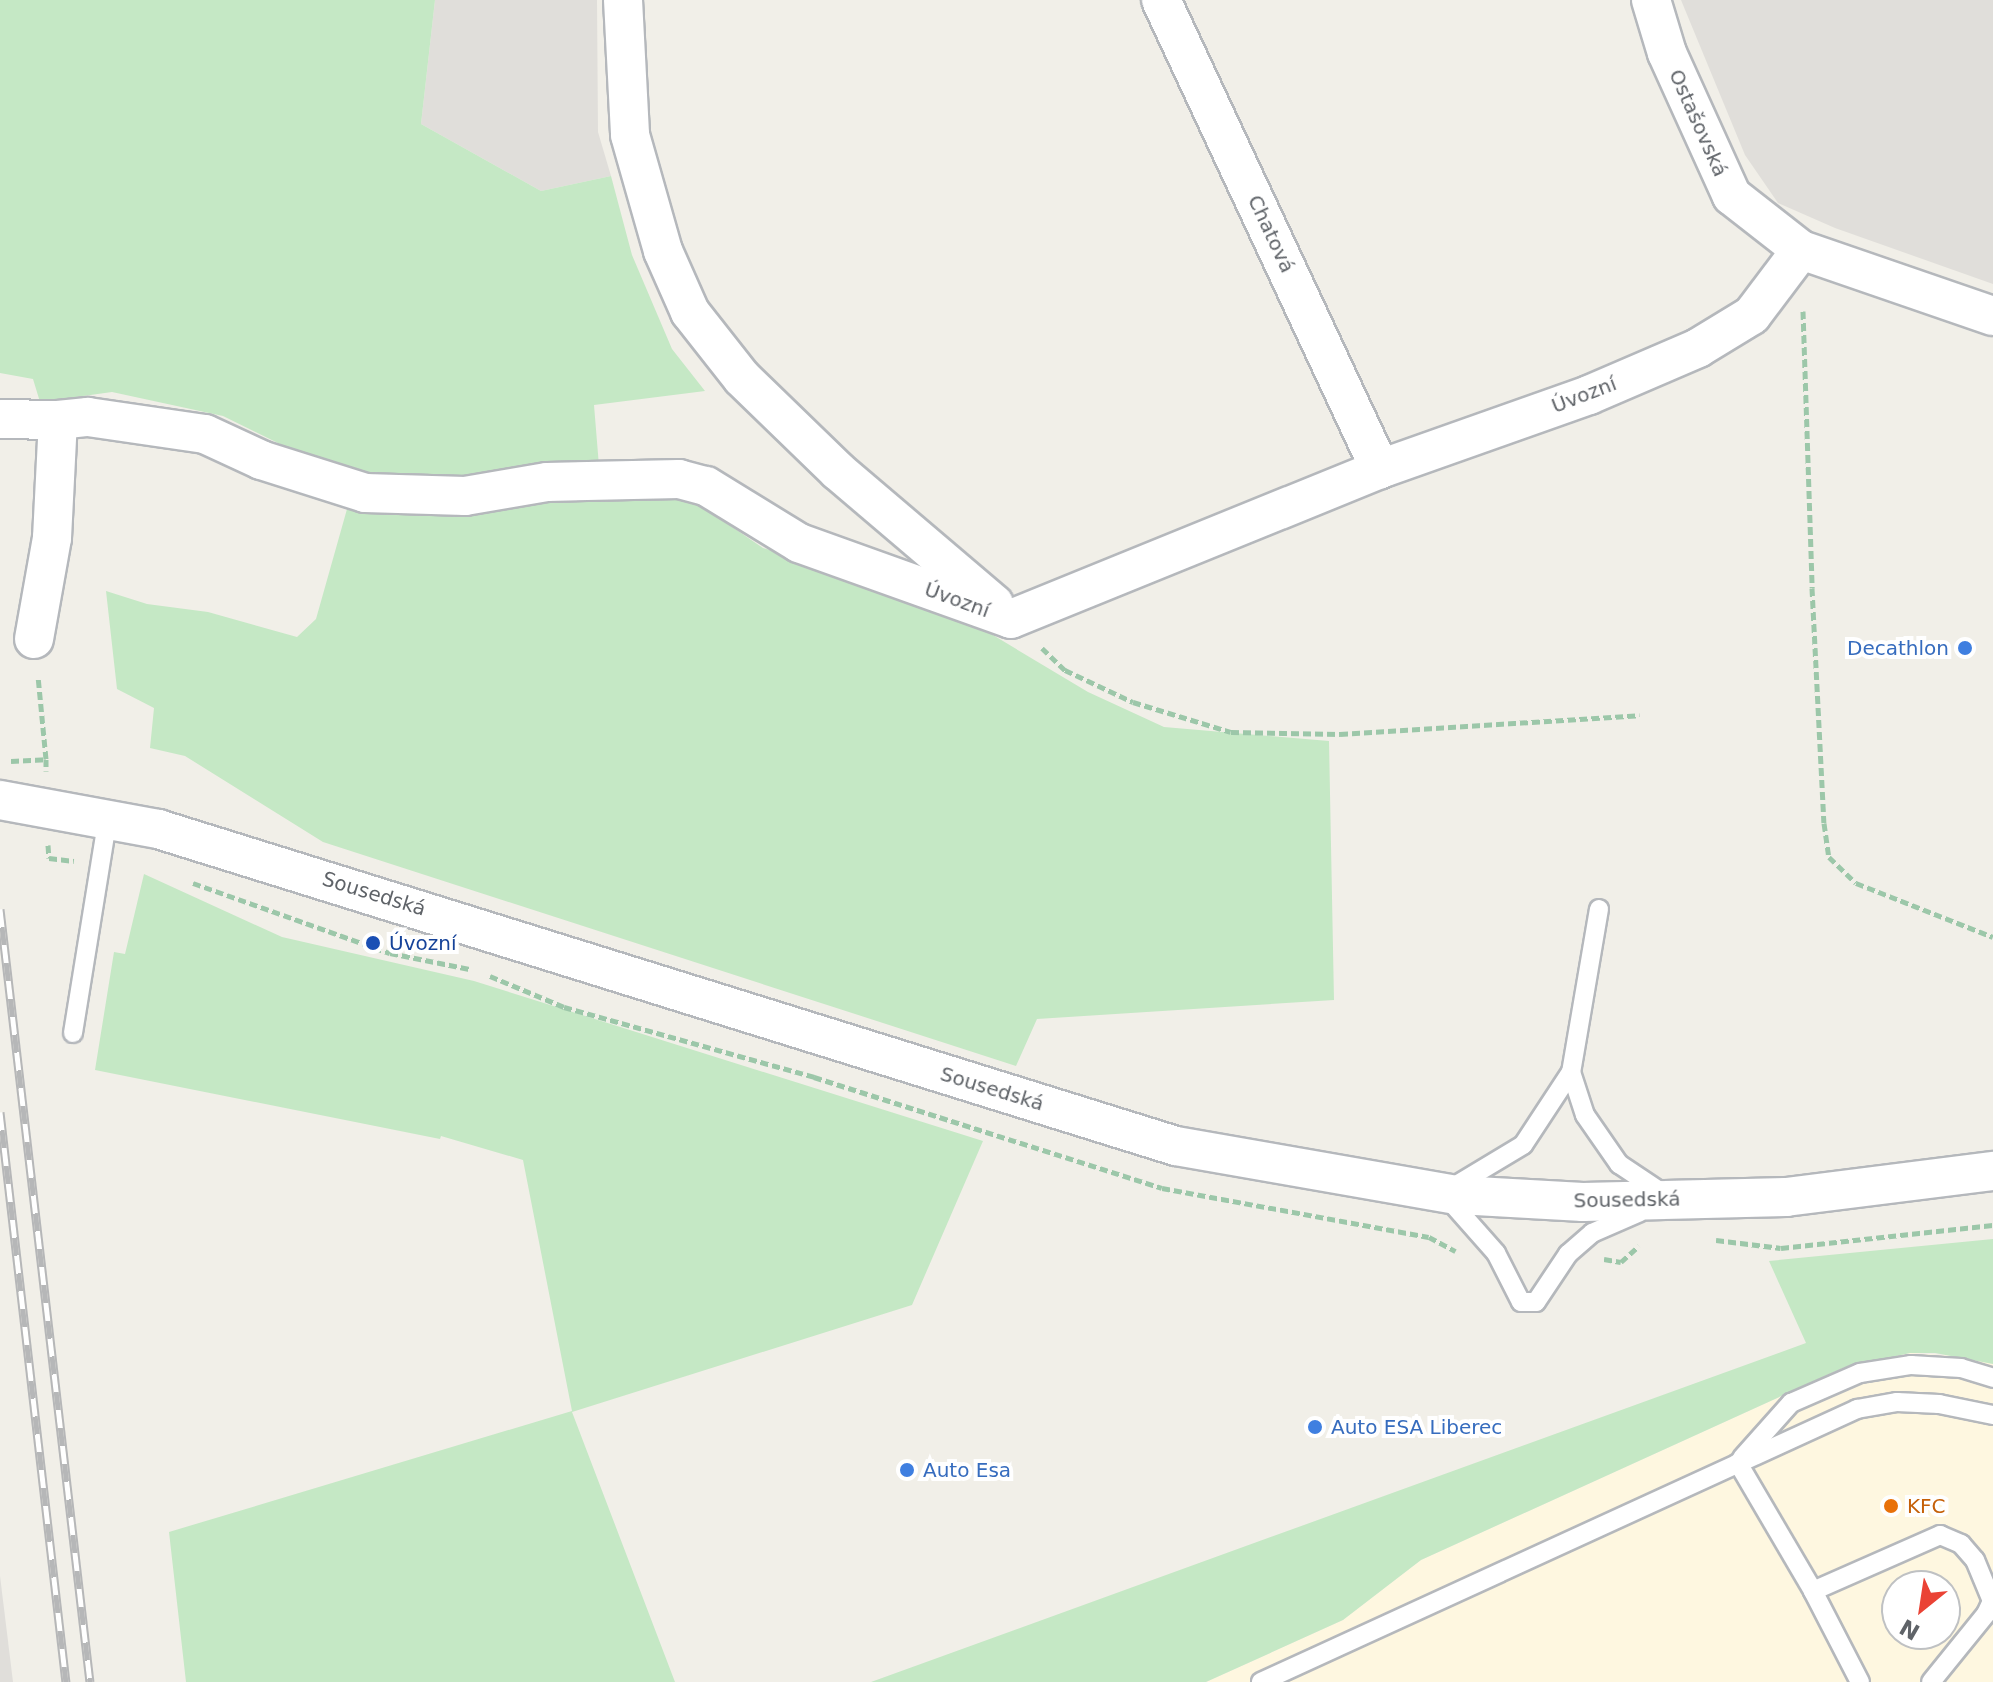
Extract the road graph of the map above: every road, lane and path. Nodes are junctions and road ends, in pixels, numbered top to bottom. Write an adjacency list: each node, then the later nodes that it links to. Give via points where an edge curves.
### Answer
1 (623, 0): 9 (street, via 630,135 663,251 690,312 742,378 838,471)
2 (1161, 0): 8 (street, Chatová)
3 (1651, 0): 4 (street, Ostašovská, via 1667,53 1732,196)
4 (1801, 250): 5 (street, Ostašovská); 8 (street, Úvozní, via 1752,315 1698,348 1589,395); 16 (path, via 1812,588 1829,857 1856,883)
5 (1993, 316)
6 (0, 419): 7 (street, Úvozní)
7 (58, 420): 9 (street, Úvozní, via 88,417 205,434 261,460 365,493 465,496 547,482 679,479 706,486 799,543); 10 (street, via 52,538)
8 (1380, 469): 9 (street, Úvozní)
9 (1011, 619): 11 (path, via 1065,670 1133,702 1231,732 1340,734)
10 (34, 639): 12 (path, via 46,759)
11 (1639, 715)
12 (0, 762)
13 (6, 805): 14 (street, Sousedská)
14 (108, 817): 17 (lane); 20 (street, Sousedská, via 342,884 1176,1146)
15 (1599, 909): 18 (lane)
16 (1993, 937)
17 (73, 1033)
18 (1571, 1072): 20 (lane, via 1523,1145); 21 (lane, via 1585,1115 1619,1164)
19 (1993, 1171): 21 (street, Sousedská, via 1786,1197)
20 (1443, 1193): 21 (street, Sousedská, via 1583,1202); 21 (lane, via 1496,1253 1521,1302 1536,1302 1568,1254 1592,1233)
21 (1673, 1200)
22 (1993, 1378): 24 (lane, via 1961,1368 1911,1365 1860,1373 1791,1403)
23 (1993, 1415): 24 (lane, via 1897,1402 1857,1409)
24 (1738, 1463): 25 (lane); 26 (lane)
25 (1813, 1591): 27 (lane); 28 (lane, via 1940,1535 1961,1544 1975,1560 1992,1601)
26 (1261, 1682)
27 (1860, 1682)
28 (1931, 1682)

